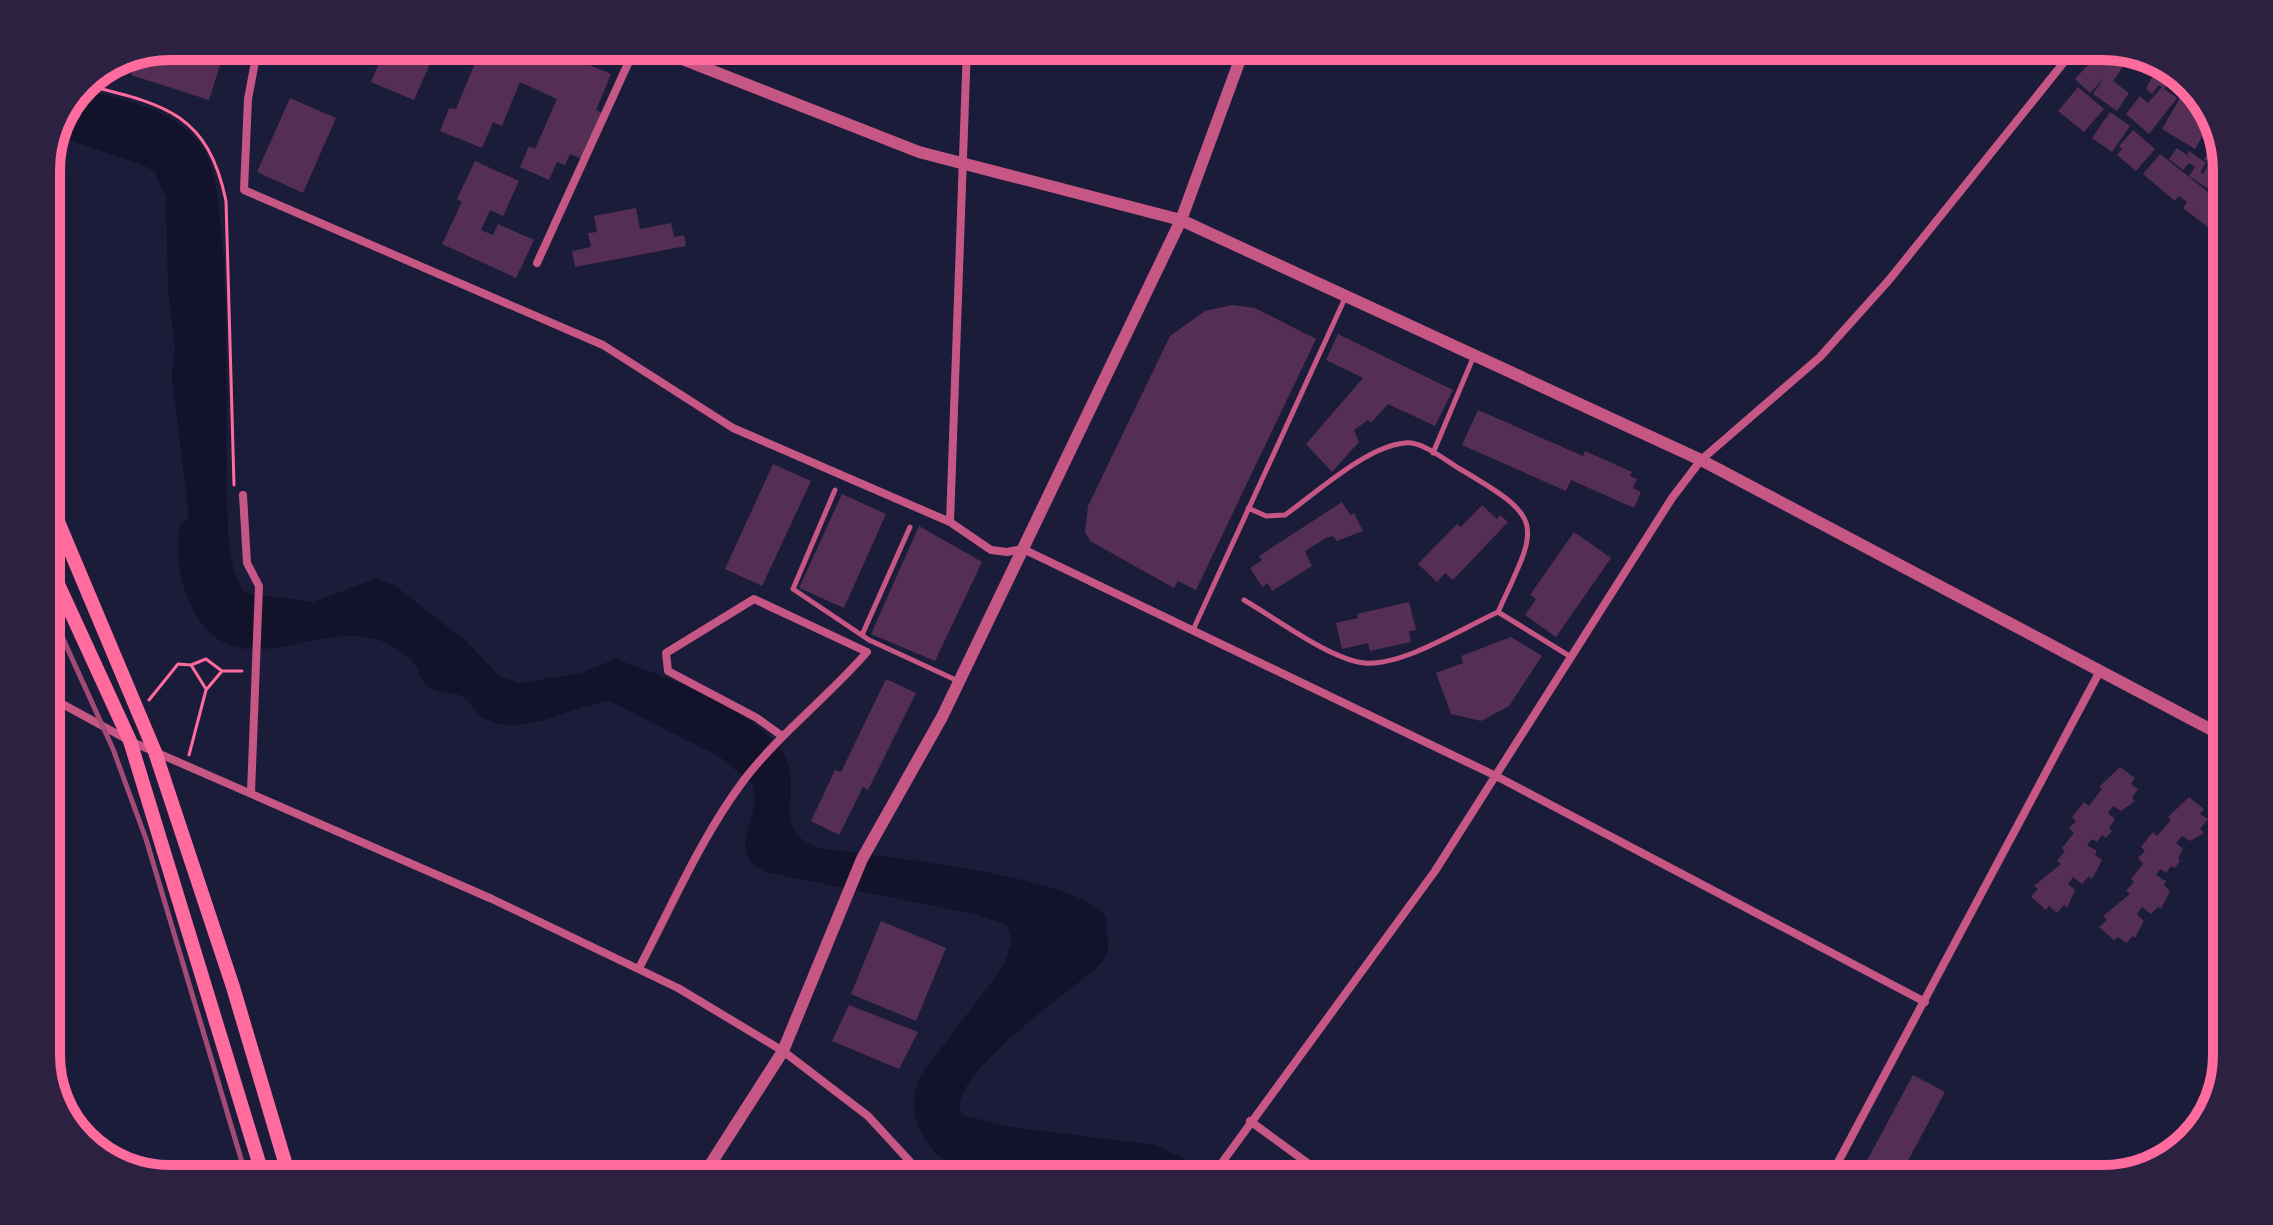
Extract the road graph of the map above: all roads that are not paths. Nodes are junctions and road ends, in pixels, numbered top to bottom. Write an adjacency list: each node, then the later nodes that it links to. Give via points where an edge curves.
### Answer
1 (255, 60): 17 (street, via 244,190 603,345 733,428)
2 (630, 60): 9 (street)
3 (685, 60): 7 (street, via 919,152)
4 (966, 60): 7 (street)
5 (1240, 60): 8 (street)
6 (2066, 60): 13 (street, via 1889,280 1820,357)
7 (961, 163): 8 (street); 17 (street)
8 (1181, 220): 10 (street); 20 (street)
9 (537, 263)
10 (1346, 295): 11 (street); 16 (lane)
11 (1474, 356): 12 (lane); 13 (street)
12 (1433, 453): 16 (lane, via 1407,442 1378,450 1285,515 1266,516); 23 (lane, via 1511,499 1525,516 1525,554)
13 (1701, 460): 26 (street); 27 (street)
14 (835, 490): 25 (lane, via 793,589)
15 (243, 495): 35 (street, via 247,563 259,586)
16 (1248, 508): 24 (lane)
17 (950, 522): 20 (street, via 991,550)
18 (60, 526): 33 (main road)
19 (910, 527): 25 (lane)
20 (1023, 549): 24 (street); 28 (street)
21 (60, 588): 32 (main road)
22 (1244, 600): 23 (lane, via 1363,663 1386,662)
23 (1498, 612): 26 (lane)
24 (1193, 630): 34 (street)
25 (862, 635): 28 (lane)
26 (1571, 657): 34 (street)
27 (2100, 671): 30 (street); 37 (street)
28 (959, 681): 38 (street, via 862,859)
29 (60, 703): 32 (street)
30 (2213, 731)
31 (779, 738): 31 (street, via 867,652 754,599 666,653 668,671 757,718); 36 (street, via 742,782)
32 (130, 741): 33 (street); 40 (main road)
33 (155, 752): 35 (street); 41 (main road)
34 (1496, 776): 37 (street); 39 (street, via 1396,926)
35 (251, 793): 36 (street)
36 (639, 968): 38 (street)
37 (1925, 1002): 46 (street)
38 (783, 1051): 42 (street); 43 (street, via 875,1123)
39 (1250, 1121): 44 (street); 45 (street)
40 (260, 1165)
41 (286, 1165)
42 (710, 1165)
43 (913, 1165)
44 (1218, 1165)
45 (1310, 1165)
46 (1837, 1165)

